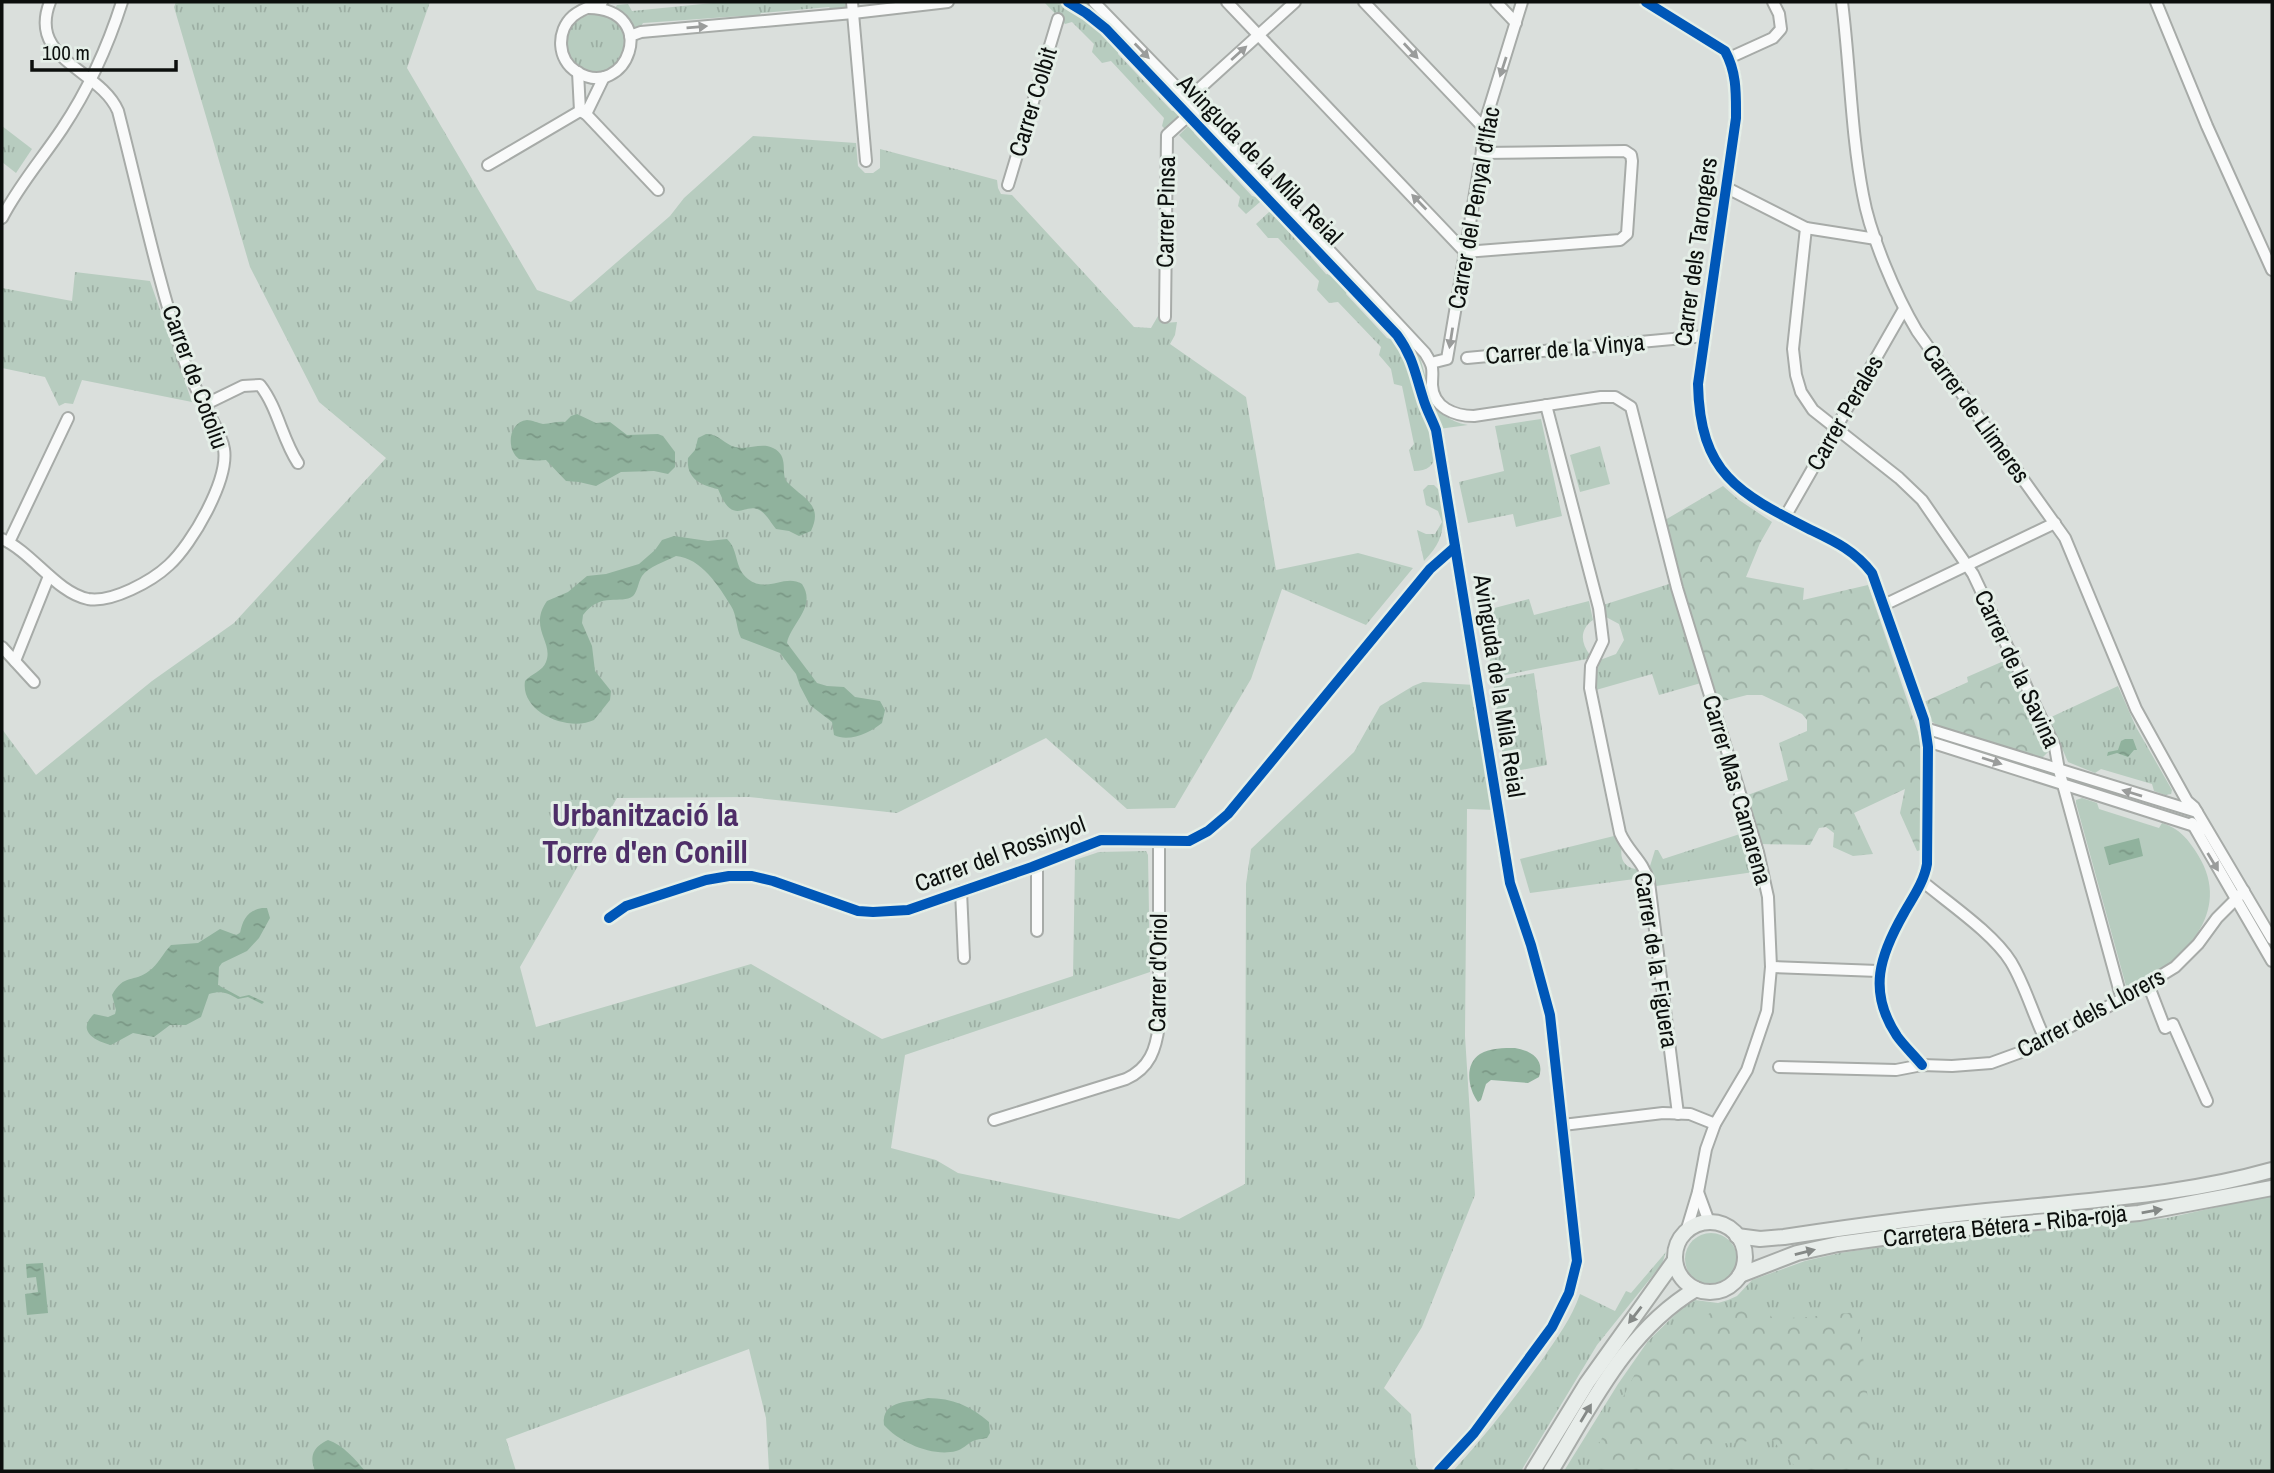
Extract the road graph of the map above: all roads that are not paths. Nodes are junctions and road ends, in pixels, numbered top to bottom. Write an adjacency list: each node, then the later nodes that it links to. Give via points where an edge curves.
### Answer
1 (50, 2): 27 (street, Carrer de Cotoliu, via 45,15 51,46)
2 (122, 2): 27 (street, via 109,44)
3 (571, 2): 19 (street)
4 (602, 2): 18 (street)
5 (948, 2): 17 (street)
6 (1068, 2): 30 (street, Avinguda de la Mila Reial, via 1106,29)
7 (1094, 2): 28 (street, one-way to 28)
8 (1227, 2): 22 (street)
9 (1295, 2): 22 (street)
10 (1364, 2): 31 (street, one-way to 31)
11 (1496, 2): 21 (street)
12 (1522, 2): 21 (street, Carrer del Penyal d'Ifac)
13 (1646, 2): 24 (street, via 1725,51)
14 (1773, 2): 24 (street, via 1781,29 1773,38)
15 (1842, 2): 40 (street, Carrer de Llimeres, via 1863,197)
16 (2156, 2): 42 (street)
17 (852, 7): 23 (street, one-way to 17); 33 (street)
18 (589, 8): 19 (street); 23 (street, via 611,11 627,26)
19 (573, 15): 25 (street, via 562,31 560,46 563,57)
20 (1058, 19): 35 (street, Carrer Colbit)
21 (1516, 23): 31 (street, Carrer del Penyal d'Ifac, one-way to 31)
22 (1259, 35): 28 (street, one-way to 22); 41 (street, one-way to 22)
23 (630, 36): 26 (street, via 626,61)
24 (1729, 58): 36 (street, Carrer dels Tarongers, via 1736,84 1736,118)
25 (578, 72): 26 (street); 29 (street)
26 (604, 77): 29 (street)
27 (90, 79): 38 (street); 48 (street, Carrer de Cotoliu, via 113,98 118,111 176,334)
28 (1188, 99): 47 (street)
29 (583, 112): 34 (street); 37 (street)
30 (1188, 116): 44 (street, Carrer Pinsa, via 1167,135); 56 (street, Avinguda de la Mila Reial, via 1408,351 1436,429)
31 (1484, 128): 32 (street, Carrer del Penyal d'Ifac)
32 (1482, 153): 41 (street, Carrer del Penyal d'Ifac); 41 (street, via 1625,151 1632,162 1629,226 1620,240)
33 (866, 161)
34 (488, 166)
35 (1007, 185)
36 (1727, 188): 39 (street); 45 (street, Carrer dels Tarongers)
37 (658, 190)
38 (2, 218)
39 (1806, 228): 40 (street); 51 (street, Carrer de la Savina, via 1793,349 1796,375 1813,410)
40 (1876, 239): 43 (street, Carrer de Llimeres)
41 (1465, 251): 47 (street, Carrer del Penyal d'Ifac, one-way to 47, via 1447,359)
42 (2272, 270)
43 (1904, 309): 51 (street, Carrer Perales); 54 (street, Carrer de Llimeres)
44 (1165, 317)
45 (1705, 336): 46 (street, Carrer de la Vinya); 53 (street, Carrer dels Tarongers, via 1698,384 1703,434 1727,478 1751,499)
46 (1468, 358)
47 (1431, 363): 49 (street, Carrer Mas Camarena, via 1432,386 1442,406 1461,416)
48 (204, 405): 52 (street, via 243,386 260,386); 58 (street, Carrer de Cotoliu, via 224,447 225,465 213,499 172,564 153,579 113,597 88,599)
49 (1546, 405): 80 (street, Carrer Mas Camarena, via 1615,397 1631,407 1677,587 1758,852 1768,897); 88 (street, Carrer de la Figuera, via 1598,608 1603,641 1591,666 1590,688 1620,834 1642,862 1649,882)
50 (68, 418): 55 (street)
51 (1835, 429): 53 (street, Carrer Perales); 57 (street, Carrer de la Savina, via 1922,500)
52 (298, 463)
53 (1785, 517): 59 (street, Carrer dels Tarongers, via 1861,559 1872,573)
54 (2055, 523): 57 (street); 67 (street, Carrer de Llimeres, via 2136,709)
55 (5, 540): 58 (street, Carrer de Cotoliu)
56 (1455, 547): 70 (street, Carrer del Rossinyol, via 1430,569 1227,814 1189,841); 91 (street, Avinguda de la Mila Reial, via 1510,883 1550,1015)
57 (1967, 565): 59 (street); 65 (street, Carrer de la Savina, via 2055,747)
58 (49, 576): 61 (street)
59 (1884, 605): 63 (street, Carrer dels Tarongers)
60 (2, 647): 61 (street)
61 (15, 661): 62 (street)
62 (34, 682)
63 (1925, 728): 64 (street, Carrer dels Tarongers); 65 (street)
64 (1927, 741): 66 (street, one-way to 66); 72 (street, Carrer dels Tarongers, via 1927,864)
65 (2059, 770): 66 (street, Carrer de la Savina); 67 (street, one-way to 65)
66 (2063, 784): 68 (street); 83 (street, Carrer de la Savina)
67 (2186, 805): 68 (street, Carrer de Llimeres); 69 (street, Carrer de Llimeres, via 2197,812)
68 (2192, 824): 69 (street); 74 (street, Carrer de Llimeres, one-way to 74)
69 (2207, 830): 74 (street, Carrer de Llimeres)
70 (1158, 841): 71 (street, Carrer del Rossinyol, via 1101,840); 89 (street, Carrer d'Oriol, via 1159,1025 1150,1060 1126,1079)
71 (1037, 865): 73 (street, Carrer del Rossinyol); 76 (street)
72 (1922, 881): 81 (street); 84 (street, via 2010,960)
73 (961, 891): 75 (street, Carrer del Rossinyol, via 908,910 873,912 752,876 729,876 626,906); 78 (street)
74 (2240, 895): 77 (street, Carrer de Llimeres); 79 (street, Carrer de Llimeres); 82 (street, Carrer dels Llorers, via 2175,967)
75 (609, 918)
76 (1037, 931)
77 (2272, 939)
78 (964, 958)
79 (2272, 961)
80 (1772, 967): 81 (street); 90 (street, Carrer Mas Camarena, via 1767,1011 1756,1048)
81 (1878, 971): 85 (street, via 1889,1021)
82 (2148, 984): 83 (street, Carrer dels Llorers); 87 (street, via 2165,1028 2173,1024)
83 (2122, 1000): 84 (street, Carrer dels Llorers)
84 (2046, 1041): 85 (street, Carrer dels Llorers, via 1991,1063)
85 (1922, 1065): 86 (street, Carrer dels Llorers, via 1896,1070)
86 (1779, 1068)
87 (2207, 1101)
88 (1678, 1114): 90 (street); 91 (street)
89 (994, 1120)
90 (1715, 1124): 94 (street, Carrer Mas Camarena)
91 (1563, 1125): 101 (street, Avinguda de la Mila Reial, via 1577,1261 1569,1293 1552,1328 1474,1433)
92 (2272, 1170): 97 (main road, Carretera Bétera - Riba-roja, via 2135,1198 1784,1237)
93 (2272, 1188): 99 (main road, Carretera Bétera - Riba-roja, one-way to 93, via 1838,1244 2139,1213)
94 (1698, 1192): 95 (street); 96 (street, Carrer Mas Camarena)
95 (1709, 1222): 96 (main road); 97 (main road)
96 (1686, 1232): 98 (main road, via 1676,1247)
97 (1737, 1236): 99 (main road, via 1745,1255)
98 (1675, 1260): 100 (main road, via 1685,1282); 102 (main road, one-way to 102, via 1587,1383)
99 (1740, 1275): 100 (main road, via 1721,1291)
100 (1696, 1289): 103 (main road, one-way to 100, via 1619,1360 1658,1317)
101 (1439, 1471)
102 (1533, 1471)
103 (1551, 1471)

